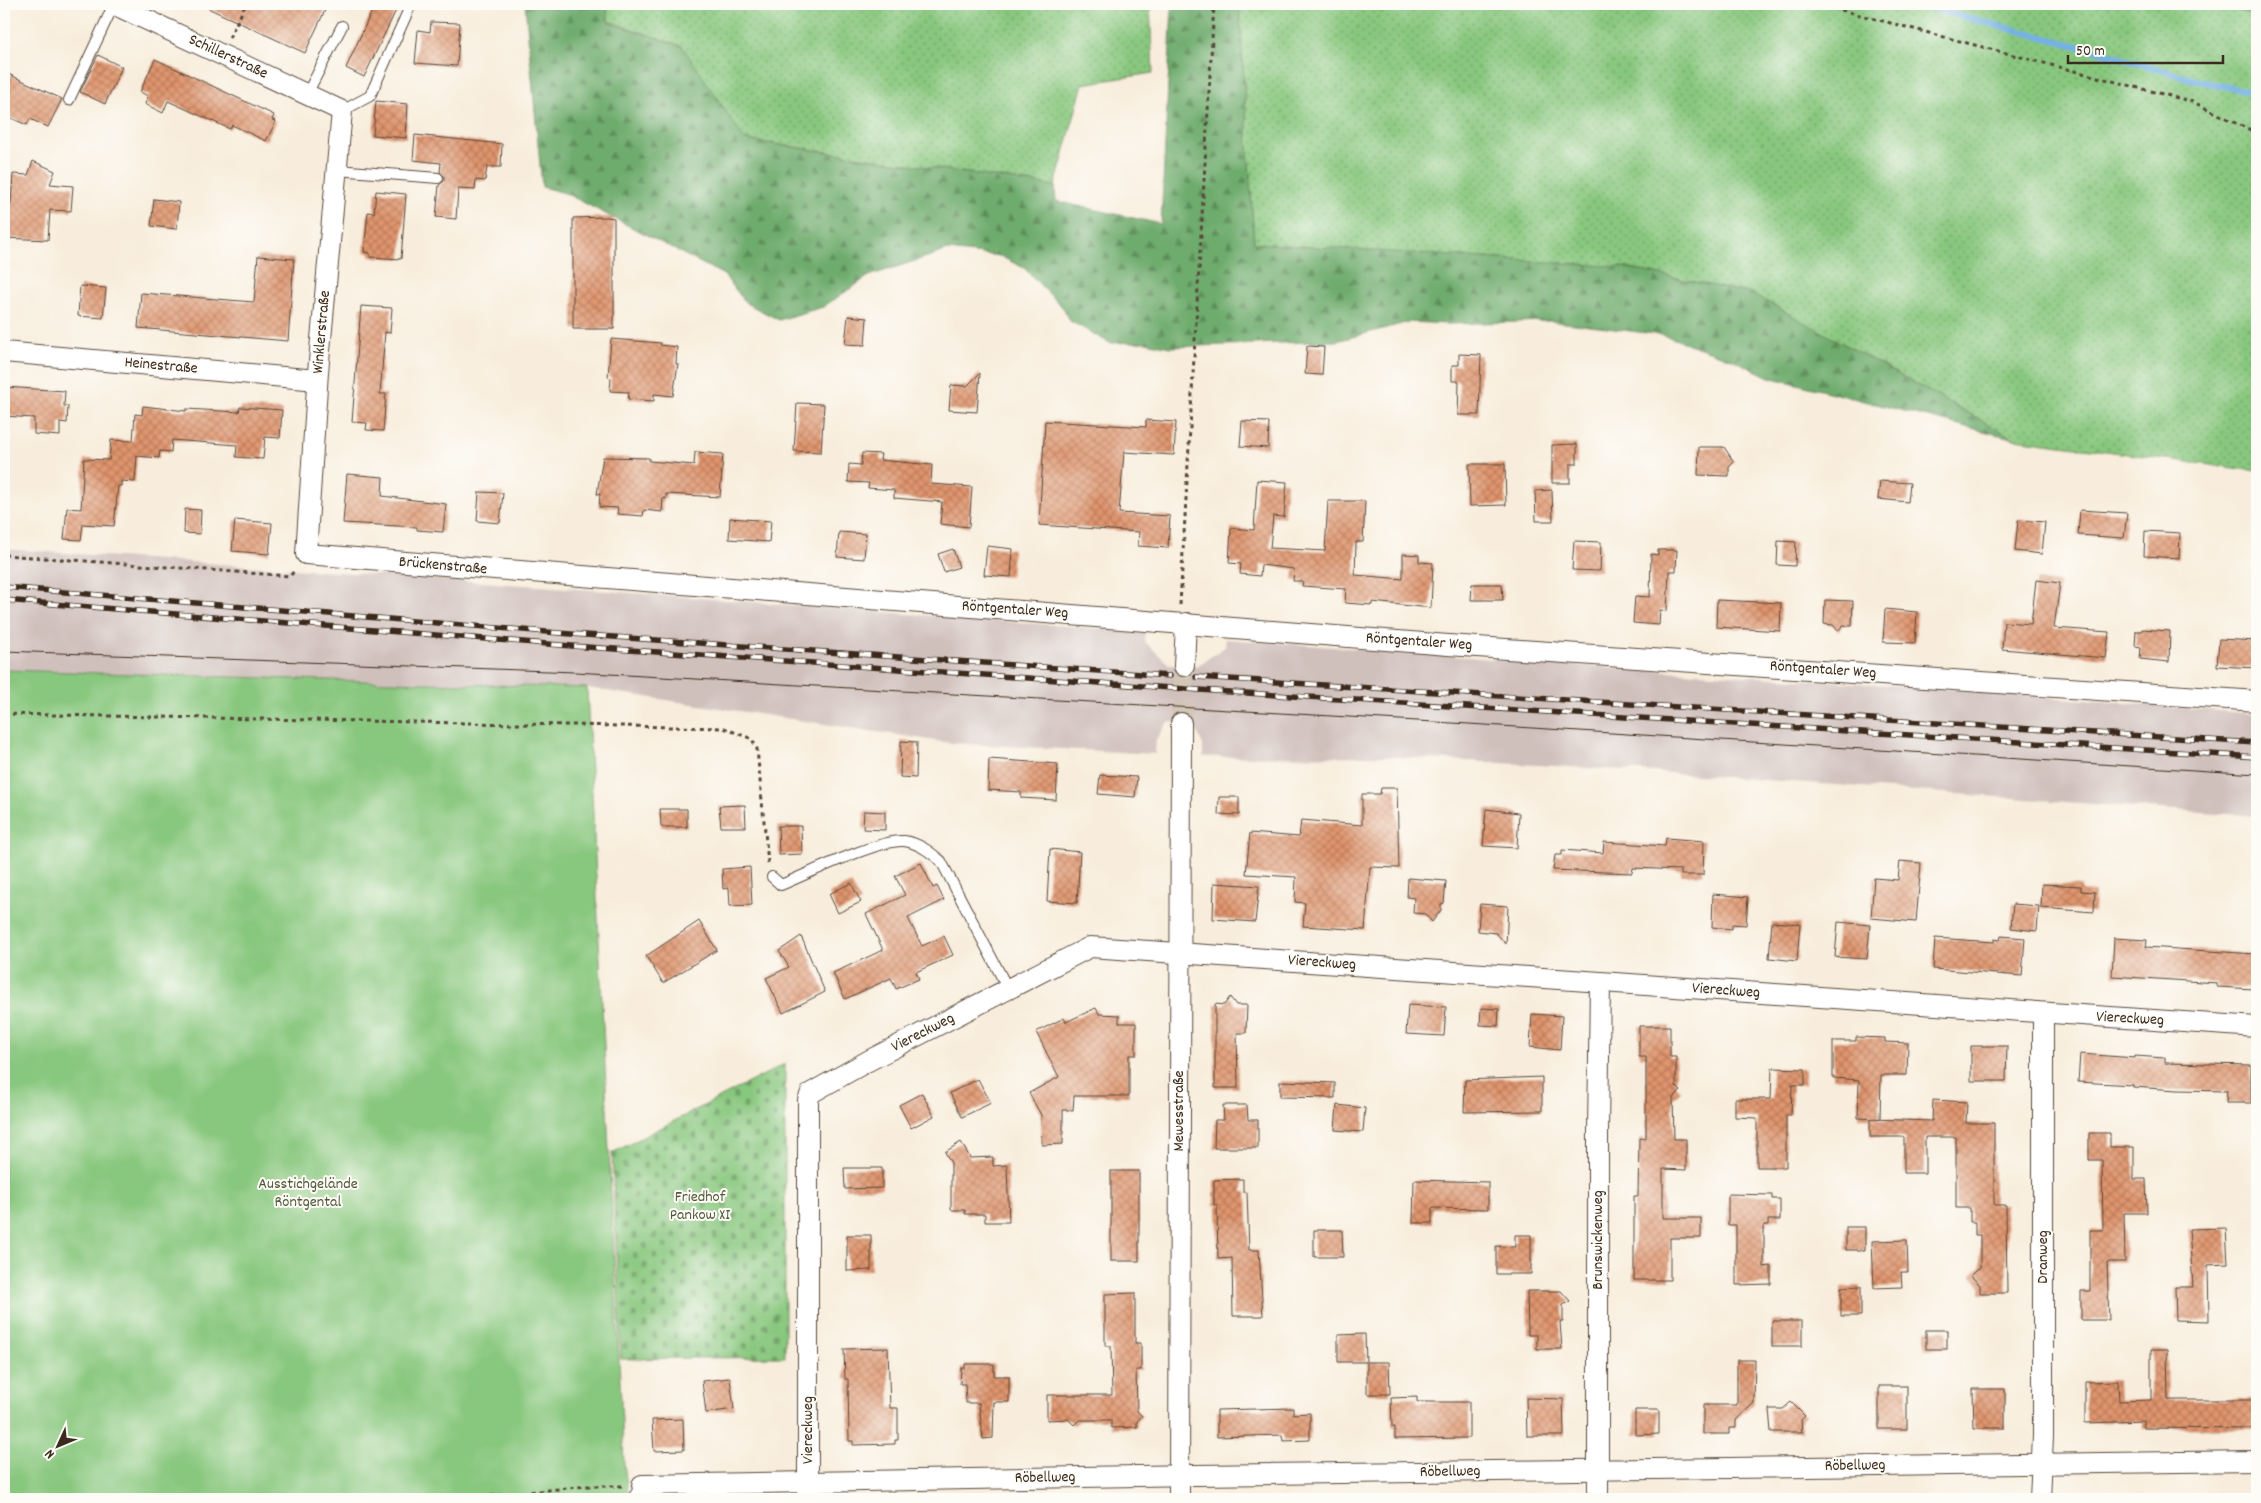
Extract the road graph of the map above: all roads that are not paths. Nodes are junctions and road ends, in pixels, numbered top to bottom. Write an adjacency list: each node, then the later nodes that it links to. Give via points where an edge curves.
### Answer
1 (114, 4): 4 (street, Schillerstraße); 5 (lane)
2 (409, 9): 6 (lane, via 370,96)
3 (342, 26): 4 (lane)
4 (308, 94): 6 (street, Schillerstraße)
5 (69, 100)
6 (342, 111): 7 (street, Winklerstraße)
7 (337, 170): 8 (lane); 10 (street, Winklerstraße)
8 (438, 178)
9 (4, 352): 10 (street, Heinestraße)
10 (318, 380): 11 (street, Winklerstraße)
11 (306, 554): 12 (street, Brückenstraße)
12 (580, 577): 13 (street, Röntgentaler Weg)
13 (1186, 623): 14 (street); 15 (street, Röntgentaler Weg, via 1448,645)
14 (1184, 666)
15 (2257, 701)
16 (1181, 723): 18 (street, Mewesstraße)
17 (772, 877): 20 (lane, via 781,885 873,848 904,841 926,848 941,861)
18 (1180, 954): 19 (street, Viereckweg); 20 (street, Viereckweg, via 1090,947); 26 (street, Mewesstraße)
19 (1600, 982): 21 (street, Viereckweg); 25 (street, Brunswickenweg)
20 (1008, 989): 27 (street, Viereckweg, via 818,1087 808,1100)
21 (2043, 1014): 22 (street, Viereckweg); 24 (street, Dranweg)
22 (2257, 1027)
23 (2257, 1461): 24 (street, Röbellweg)
24 (2042, 1464): 25 (street, Röbellweg); 31 (street, Dranweg)
25 (1598, 1470): 26 (street, Röbellweg); 30 (street, Brunswickenweg)
26 (1178, 1476): 27 (street, Röbellweg); 29 (street, Mewesstraße)
27 (808, 1491): 28 (street, Röbellweg)
28 (637, 1492)
29 (1179, 1499)
30 (1598, 1499)
31 (2040, 1499)

